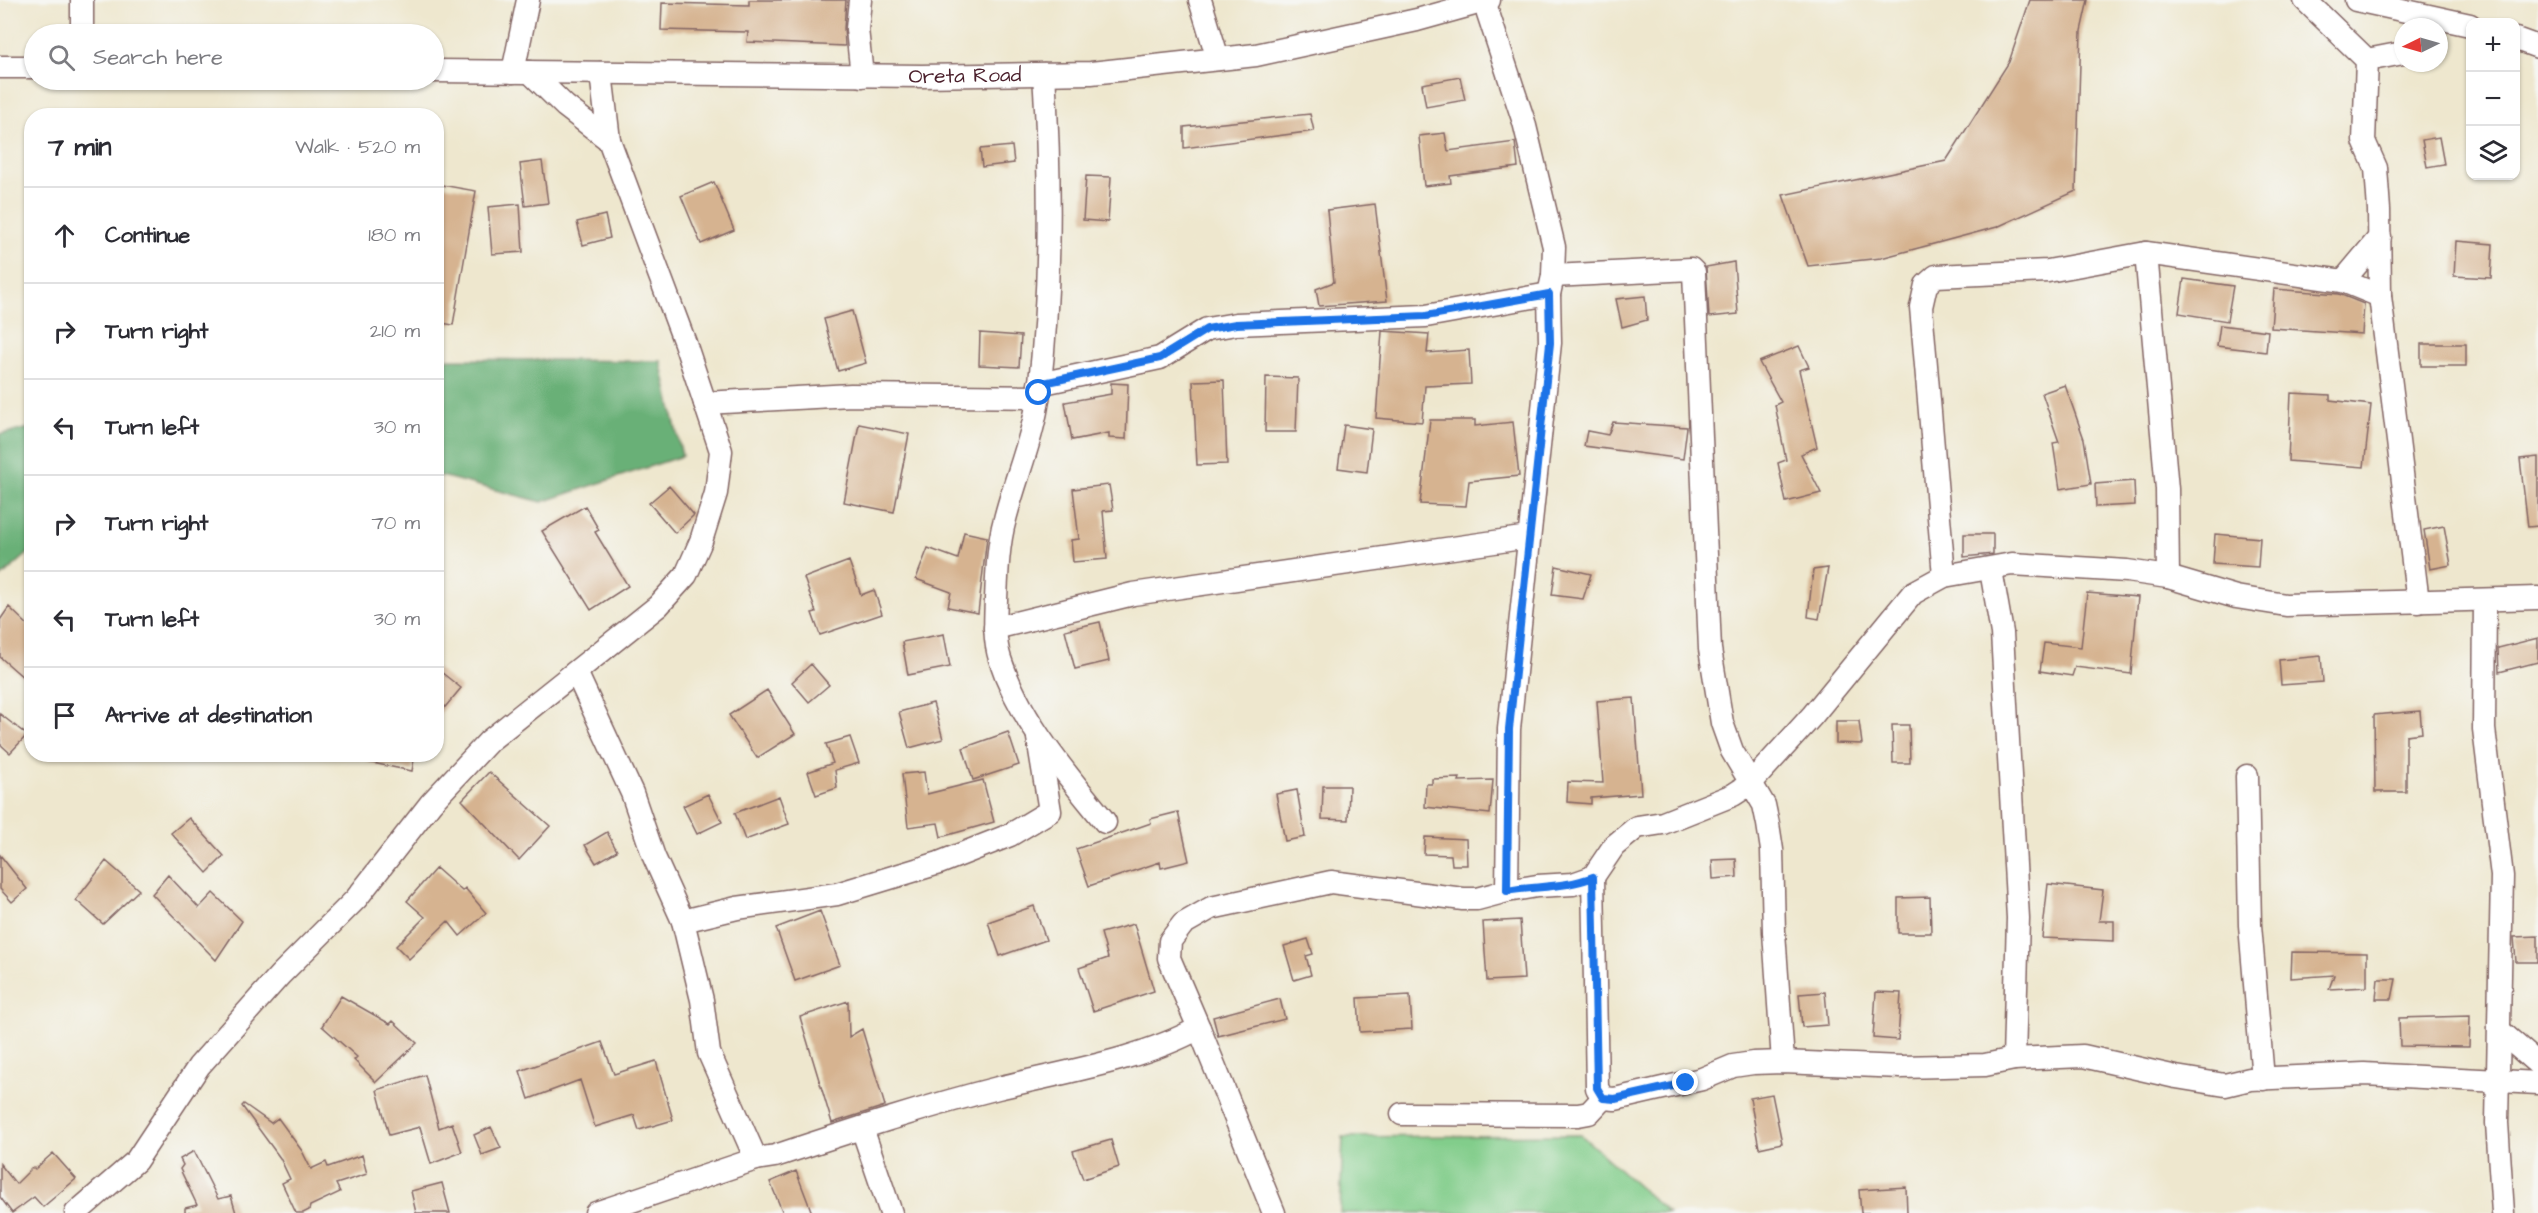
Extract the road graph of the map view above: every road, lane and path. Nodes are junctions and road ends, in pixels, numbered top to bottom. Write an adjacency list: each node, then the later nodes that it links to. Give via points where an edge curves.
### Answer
1 (82, 0): 8 (street)
2 (528, 0): 16 (street)
3 (860, 0): 19 (street, via 857,29)
4 (1200, 0): 11 (street)
5 (2305, 0): 12 (street)
6 (1486, 1): 11 (street, Oreta Road, via 1256,55); 24 (street, via 1524,122 1554,247)
7 (2361, 1): 9 (street)
8 (82, 24)
9 (2454, 27)
10 (2394, 55): 12 (street)
11 (1218, 59): 18 (street, Oreta Road, via 1091,73)
12 (2367, 60): 21 (street, via 2364,141 2376,168)
13 (0, 67): 14 (street)
14 (24, 67)
15 (444, 71): 16 (street, Oreta Road)
16 (522, 72): 17 (street, Oreta Road); 20 (street)
17 (601, 73): 19 (street, Oreta Road); 20 (street)
18 (1044, 74): 19 (street, Oreta Road); 26 (street, via 1049,150)
19 (862, 76)
20 (609, 140): 27 (street)
21 (2380, 237): 23 (street); 25 (street)
22 (2146, 253): 23 (street); 30 (street, via 2048,272 1936,276 1926,285 1921,307); 31 (street, via 2168,489)
23 (2343, 281): 25 (street)
24 (1551, 285): 26 (street, via 1426,316 1236,324 1207,329 1160,358); 28 (street, via 1550,343); 39 (street, via 1691,269 1694,272 1710,649 1722,723)
25 (2380, 296): 34 (street)
26 (1039, 391): 27 (street); 35 (street, via 1027,452 1004,520)
27 (705, 403): 36 (street, via 721,451 716,494 686,575 658,606)
28 (1529, 537): 35 (street, via 1133,594); 42 (street, via 1509,729)
29 (1991, 570): 30 (street); 31 (street, via 2012,564); 46 (street, via 2002,633 2018,918)
30 (1944, 576): 39 (street, via 1912,593 1812,716)
31 (2168, 577): 34 (street, via 2236,597 2286,605)
32 (2538, 598): 33 (street)
33 (2485, 600): 34 (street); 45 (street, via 2484,729 2502,876)
34 (2418, 602)
35 (995, 628): 37 (street, via 1000,660)
36 (576, 672): 43 (street, via 632,794 654,857); 57 (street, via 489,741 431,803 356,899 280,975 199,1066 136,1161)
37 (1037, 736): 40 (street); 43 (street, via 1050,811 1010,835 939,864 837,894 737,908)
38 (2247, 776): 49 (street, via 2250,925)
39 (1750, 784): 41 (street, via 1733,795 1663,823 1637,827 1614,846); 47 (street, via 1764,805 1773,850)
40 (1105, 822)
41 (1593, 877): 42 (street, via 1574,884); 52 (street, via 1597,1088)
42 (1507, 891): 44 (street, via 1464,899 1331,882 1211,908 1183,924 1170,941 1169,958)
43 (683, 921): 55 (street, via 695,966 709,1053)
44 (1199, 1028): 54 (street, via 1157,1047); 60 (street)
45 (2500, 1031): 48 (street); 50 (street)
46 (2014, 1059): 47 (street, via 1985,1065 1900,1067); 49 (street, via 2083,1056 2225,1085)
47 (1783, 1062): 52 (street, via 1733,1066 1686,1083 1615,1099)
48 (2538, 1064)
49 (2263, 1079): 50 (street, via 2364,1074)
50 (2498, 1081): 51 (street); 61 (street)
51 (2538, 1083)
52 (1603, 1098): 53 (street, via 1589,1113 1578,1115)
53 (1402, 1114)
54 (862, 1128): 55 (street); 59 (street)
55 (756, 1159): 56 (street)
56 (647, 1205): 58 (street)
57 (76, 1213)
58 (596, 1213)
59 (891, 1213)
60 (1274, 1213)
61 (2504, 1213)

